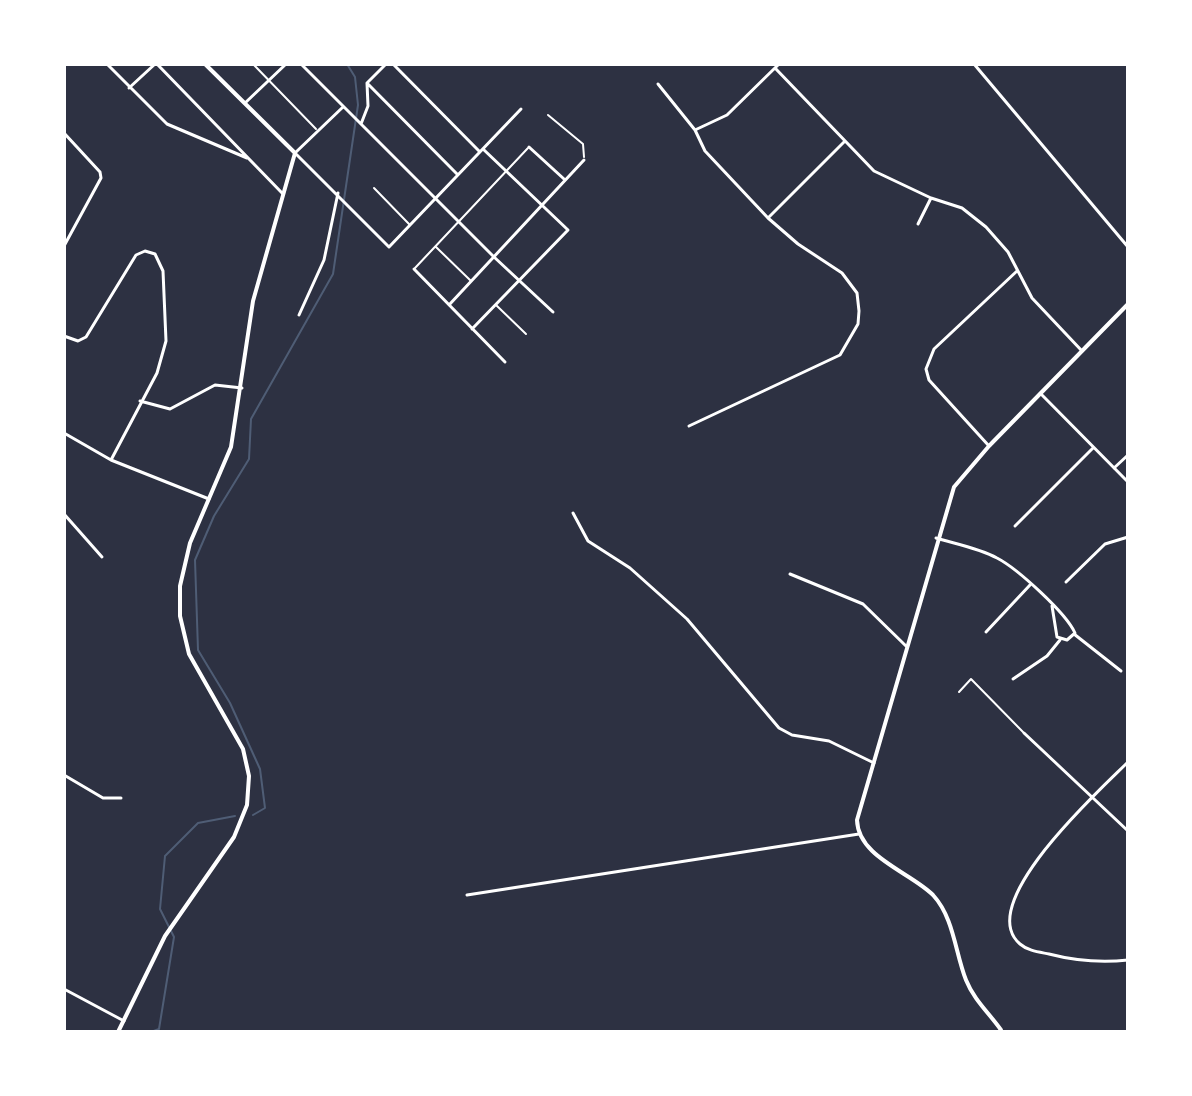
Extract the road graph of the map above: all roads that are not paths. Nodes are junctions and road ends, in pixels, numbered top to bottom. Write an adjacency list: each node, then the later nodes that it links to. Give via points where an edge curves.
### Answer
1 (107, 64): 15 (street)
2 (156, 64): 15 (street); 27 (street)
3 (205, 64): 16 (street)
4 (253, 64): 12 (lane)
5 (286, 64): 12 (street)
6 (301, 64): 17 (street)
7 (386, 64): 13 (street)
8 (393, 64): 25 (street)
9 (779, 64): 11 (street)
10 (974, 64): 44 (street)
11 (775, 68): 21 (street, via 727,115); 23 (street)
12 (269, 81): 16 (street); 20 (lane)
13 (367, 83): 19 (street, via 368,106); 30 (street)
14 (658, 84): 21 (street)
15 (129, 88): 27 (street, via 167,124)
16 (245, 103): 26 (street)
17 (343, 107): 19 (street); 20 (street)
18 (521, 109): 25 (street)
19 (361, 124): 36 (street)
20 (317, 130): 26 (street)
21 (695, 130): 38 (street, via 705,151)
22 (64, 133): 42 (street, via 101,178)
23 (844, 142): 35 (street, via 874,171); 38 (street)
24 (529, 147): 29 (lane); 31 (street)
25 (481, 150): 29 (street); 30 (street)
26 (295, 153): 33 (street); 34 (street)
27 (252, 160): 34 (street)
28 (584, 160): 31 (street)
29 (506, 171): 37 (street); 39 (lane)
30 (458, 175): 36 (street)
31 (565, 180): 37 (street)
32 (374, 188): 41 (lane)
33 (338, 193): 41 (street, via 389,247); 54 (street, via 324,260)
34 (283, 194): 60 (street, via 249,325)
35 (931, 198): 40 (street); 47 (street, via 962,208 986,227)
36 (435, 199): 39 (street); 41 (street)
37 (542, 205): 45 (street); 48 (street, via 568,230)
38 (768, 218): 63 (street, via 842,273 857,293 858,324 840,355)
39 (458, 222): 43 (lane); 45 (street)
40 (918, 224)
41 (410, 225)
42 (64, 246)
43 (435, 246): 46 (lane); 49 (lane)
44 (1128, 247)
45 (494, 257): 48 (street); 49 (street)
46 (414, 269): 50 (street)
47 (1017, 271): 58 (street, via 1032,298); 65 (street, via 934,349 926,369 929,380)
48 (519, 280): 51 (street); 53 (street)
49 (471, 281): 50 (street)
50 (449, 305): 55 (street)
51 (495, 305): 55 (street); 56 (lane)
52 (1127, 308): 58 (street)
53 (553, 312)
54 (299, 315)
55 (472, 329): 59 (street)
56 (526, 334)
57 (64, 336): 62 (street, via 78,341 86,337 136,255 155,254 163,271 166,341 157,373)
58 (1082, 351): 61 (street)
59 (505, 362)
60 (242, 388): 62 (street, via 215,385 170,409); 71 (street, via 231,447)
61 (1041, 394): 65 (street); 66 (street)
62 (140, 401): 68 (street)
63 (689, 426)
64 (64, 433): 68 (street)
65 (989, 446): 76 (street, via 954,487)
66 (1093, 448): 69 (street); 74 (street)
67 (1128, 455): 69 (street)
68 (111, 460): 71 (street)
69 (1114, 468): 70 (street)
70 (1128, 482)
71 (210, 500): 100 (street, via 186,556 180,616 194,665 243,749 248,797 234,837 172,924)
72 (573, 513): 91 (street, via 588,541 630,568 697,629 779,728 822,739)
73 (64, 514): 77 (street)
74 (1015, 526)
75 (1128, 537): 79 (street, via 1105,544)
76 (936, 538): 80 (street, via 996,557); 85 (street)
77 (102, 557)
78 (790, 574): 85 (street, via 863,604)
79 (1066, 582)
80 (1030, 585): 81 (street); 82 (street)
81 (1052, 606): 83 (street); 84 (street)
82 (986, 632)
83 (1074, 634): 84 (street); 86 (street)
84 (1060, 640): 87 (street, via 1047,656)
85 (906, 646): 91 (street)
86 (1121, 671)
87 (1013, 679)
88 (959, 692): 89 (lane, via 971,679)
89 (1024, 733): 93 (street)
90 (1128, 762): 93 (street)
91 (874, 763): 96 (street, via 857,820)
92 (64, 776): 94 (street, via 103,798)
93 (1093, 797): 95 (street); 98 (street, via 1049,843 1013,903 1009,924 1017,941 1029,949 1086,962)
94 (121, 798)
95 (1128, 831)
96 (859, 834): 97 (street); 101 (street, via 937,900 971,989)
97 (467, 895)
98 (1128, 960)
99 (64, 989): 100 (street)
100 (124, 1021): 102 (street)
101 (999, 1031): 103 (street)
102 (118, 1032)
103 (1019, 1032)

